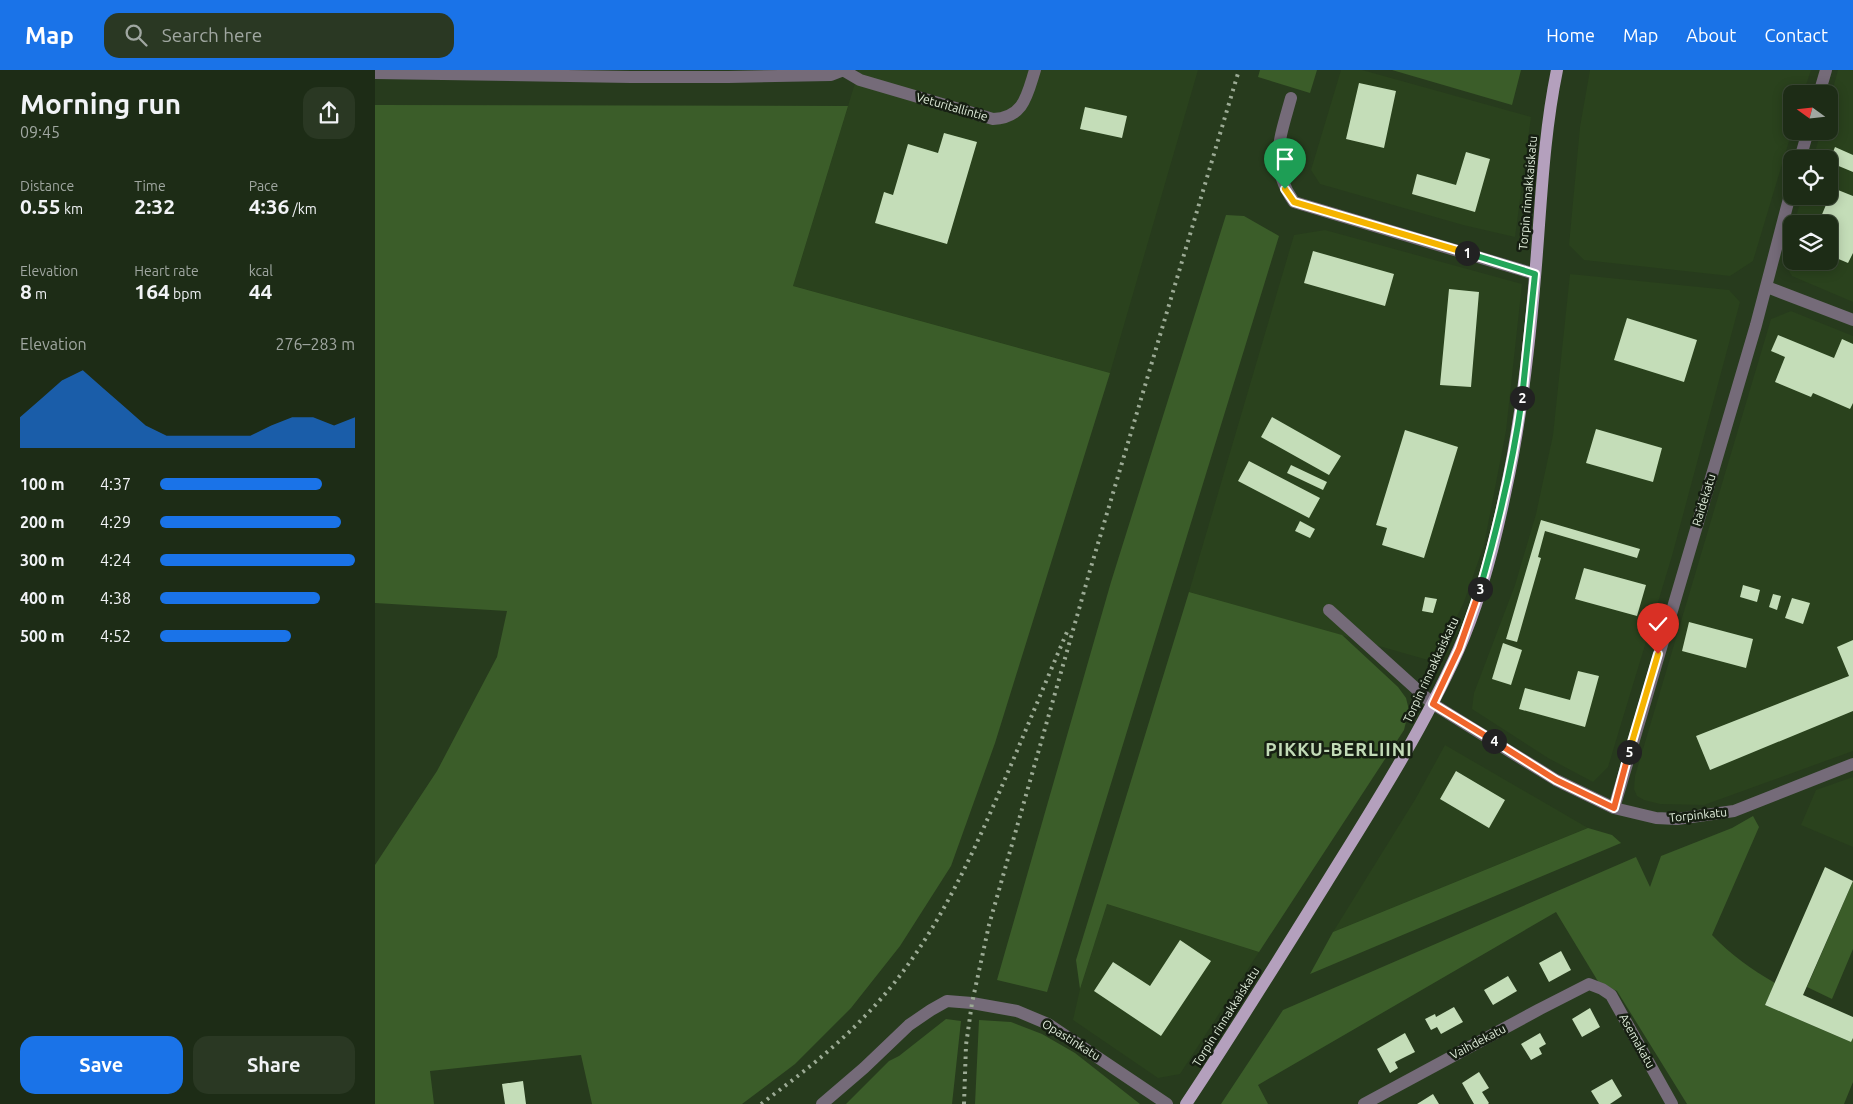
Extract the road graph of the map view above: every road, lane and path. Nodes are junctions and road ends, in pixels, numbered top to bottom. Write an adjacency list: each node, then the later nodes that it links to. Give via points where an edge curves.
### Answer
1 (844, 70): 2 (street, Veturitallintie, via 860,80 993,119 1004,119 1016,113 1025,99); 7 (street, via 831,75 728,77)
2 (1035, 70)
3 (1557, 70): 11 (main road, Torpin rinnakkaiskatu, via 1547,135)
4 (1826, 70): 8 (street)
5 (489, 72): 6 (street); 7 (street)
6 (375, 73)
7 (631, 74)
8 (1822, 85)
9 (1291, 98): 11 (street, via 1277,150 1280,174 1294,202)
10 (1787, 205): 12 (street, Raidekatu)
11 (1535, 274): 15 (main road, Torpin rinnakkaiskatu, via 1515,449 1505,497 1473,610)
12 (1767, 286): 13 (street); 17 (street, Raidekatu)
13 (1853, 320)
14 (1329, 610): 15 (street, Torpinkatu)
15 (1433, 704): 17 (street, Torpinkatu, via 1556,780); 21 (main road, Torpin rinnakkaiskatu, via 1387,784)
16 (1853, 764): 17 (street, Torpinkatu, via 1734,811 1677,819 1656,818)
17 (1614, 808)
18 (1594, 985): 22 (street, Vaihdekatu, via 1581,987); 23 (street, Asemakatu, via 1611,995)
19 (822, 1104): 20 (street, Opastinkatu, via 909,1025 947,1001 1017,1011 1048,1024)
20 (1167, 1104)
21 (1186, 1104)
22 (1364, 1104)
23 (1672, 1104)

